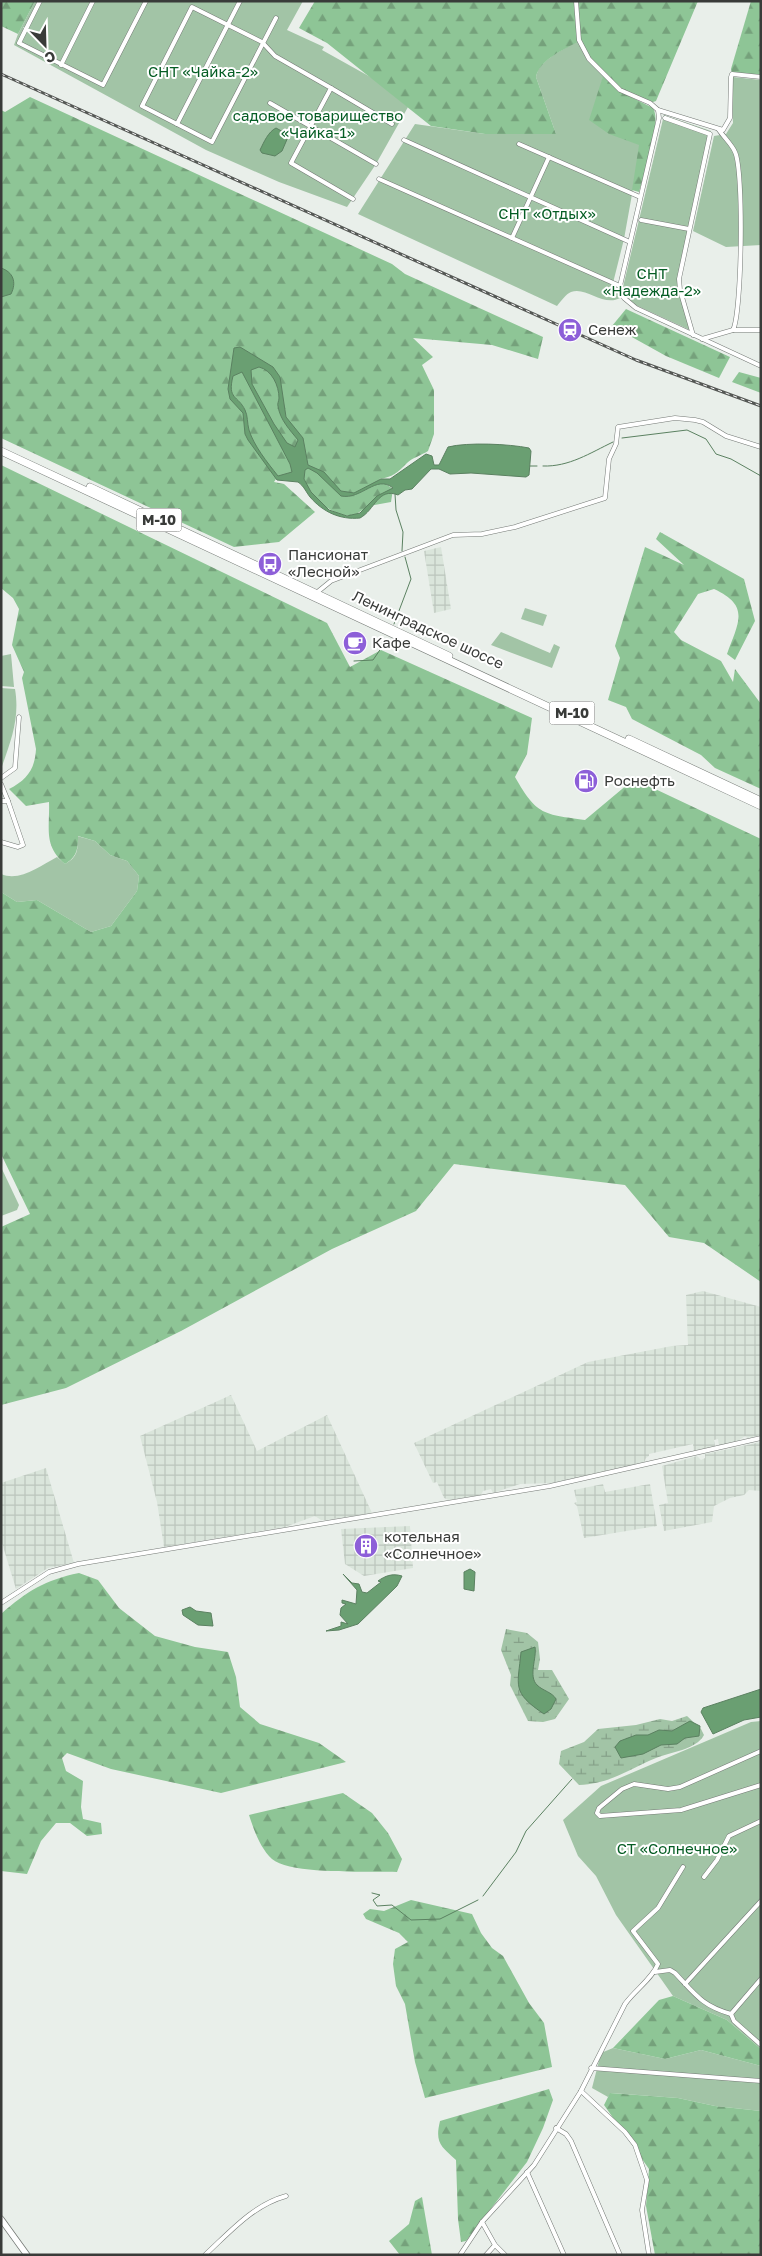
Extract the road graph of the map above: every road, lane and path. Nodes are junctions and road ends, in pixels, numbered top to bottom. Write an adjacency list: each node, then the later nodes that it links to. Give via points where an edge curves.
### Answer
1 (40, 1): 9 (street, via 19,44)
2 (93, 1): 9 (street)
3 (146, 1): 9 (street, via 103,85)
4 (240, 1): 7 (street)
5 (576, 1): 13 (street, via 579,40 590,59 620,90)
6 (276, 18): 8 (street)
7 (229, 24): 8 (street); 15 (street); 15 (street, via 192,7 142,106)
8 (263, 42): 11 (street, via 275,56); 15 (street, via 212,142)
9 (61, 65)
10 (761, 78): 18 (street, via 732,74 730,118 726,128)
11 (331, 88): 16 (street); 17 (street)
12 (270, 103): 17 (street)
13 (658, 110): 18 (street); 25 (street, via 659,118)
14 (665, 118): 28 (street, via 710,134)
15 (177, 124)
16 (392, 124)
17 (311, 127): 22 (street); 26 (street, via 291,163)
18 (719, 130): 32 (street, via 735,152 741,216 738,304)
19 (404, 140): 24 (street)
20 (519, 144): 21 (street)
21 (549, 157): 24 (street); 25 (street)
22 (376, 164)
23 (379, 179): 29 (street)
24 (530, 197): 29 (street); 30 (street)
25 (640, 197): 30 (street)
26 (353, 199)
27 (641, 220): 28 (street)
28 (689, 229): 34 (street, via 679,279)
29 (512, 238): 31 (street)
30 (630, 242): 31 (street)
31 (620, 286): 34 (street, via 628,303)
32 (733, 330): 33 (street); 35 (street)
33 (761, 330)
34 (693, 335): 35 (street)
35 (702, 339): 36 (street)
36 (761, 366)
37 (1, 446): 40 (highway, Ленинградское шоссе / М-10)
38 (761, 447): 40 (street, via 726,436 694,420 675,418 618,427 616,444 609,459 605,498 515,527 482,534 453,535 331,581)
39 (1, 451): 40 (highway, Ленинградское шоссе / М-10)
40 (314, 595): 46 (highway, Ленинградское шоссе / М-10); 47 (highway, Ленинградское шоссе / М-10)
41 (19, 717): 42 (street, via 14,768)
42 (1, 778)
43 (1, 784): 45 (street)
44 (1, 801): 45 (street)
45 (8, 801): 48 (street, via 23,845 18,847)
46 (761, 801)
47 (761, 806)
48 (1, 842)
49 (761, 1438): 50 (street, via 550,1486 78,1564 49,1572)
50 (1, 1604)
51 (761, 1751): 52 (street, via 680,1787 668,1789 634,1784 622,1789 598,1808 597,1813 600,1816 682,1810)
52 (761, 1785)
53 (761, 1820): 55 (street, via 729,1836)
54 (683, 1867): 57 (street, via 658,1908 633,1931 658,1964)
55 (704, 1877)
56 (761, 1901): 59 (street)
57 (655, 1972): 59 (street, via 670,1970); 62 (street, via 625,2004)
58 (761, 1979): 60 (street)
59 (685, 1984): 60 (street, via 712,2009)
60 (731, 2014): 61 (street)
61 (761, 2045)
62 (591, 2068): 63 (street); 64 (street)
63 (761, 2082)
64 (581, 2091): 65 (street); 79 (street, via 626,2132 635,2145 647,2180 642,2210)
65 (556, 2128): 66 (street); 78 (street, via 571,2141)
66 (527, 2172): 69 (street); 77 (street)
67 (286, 2196): 73 (street, via 248,2215)
68 (1, 2219): 70 (main road)
69 (482, 2222): 71 (street); 74 (street)
70 (4, 2226): 72 (main road)
71 (495, 2244): 75 (street); 76 (street)
72 (27, 2255)
73 (205, 2255)
74 (460, 2255)
75 (486, 2255)
76 (505, 2255)
77 (564, 2255)
78 (620, 2255)
79 (649, 2255)

